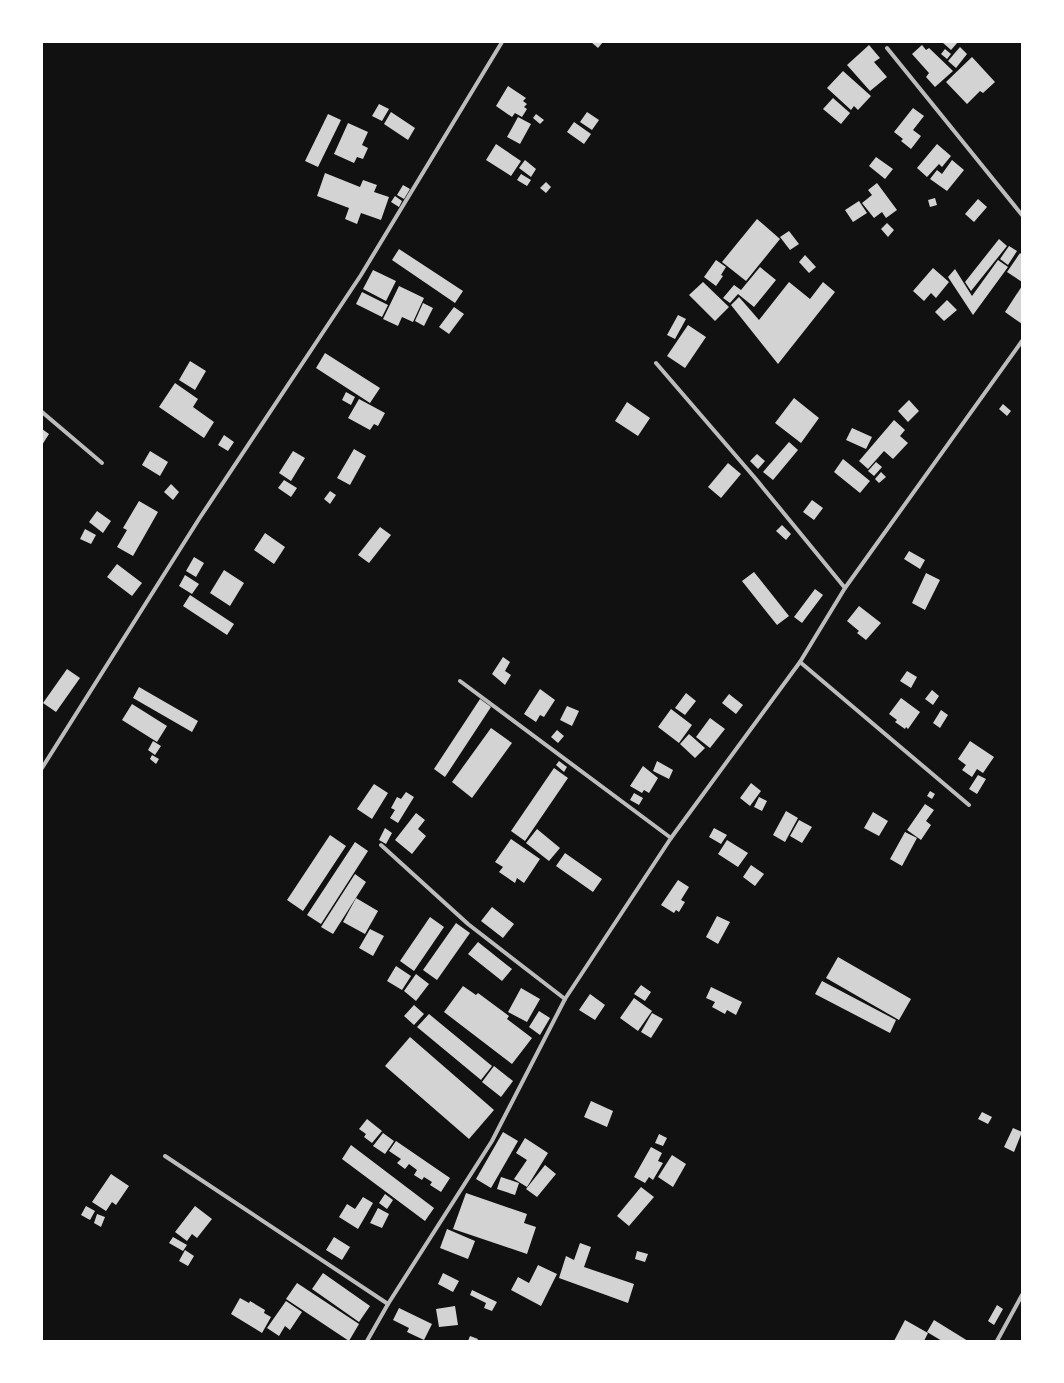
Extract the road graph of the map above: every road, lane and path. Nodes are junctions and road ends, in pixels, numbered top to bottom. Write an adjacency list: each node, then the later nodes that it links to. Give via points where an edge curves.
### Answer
1 (502, 42): 11 (street, via 361,275 199,519)
2 (887, 48): 3 (street)
3 (1022, 215)
4 (1022, 341): 8 (street)
5 (656, 363): 8 (street)
6 (42, 412): 7 (street)
7 (102, 463)
8 (845, 588): 9 (street)
9 (800, 662): 12 (street); 13 (street)
10 (460, 681): 13 (street)
11 (42, 768)
12 (969, 805)
13 (671, 838): 15 (street)
14 (381, 845): 15 (street, via 468,924)
15 (565, 999): 18 (street, via 492,1141)
16 (165, 1156): 18 (street)
17 (1022, 1295): 20 (street)
18 (388, 1304): 19 (street)
19 (367, 1341)
20 (997, 1341)

